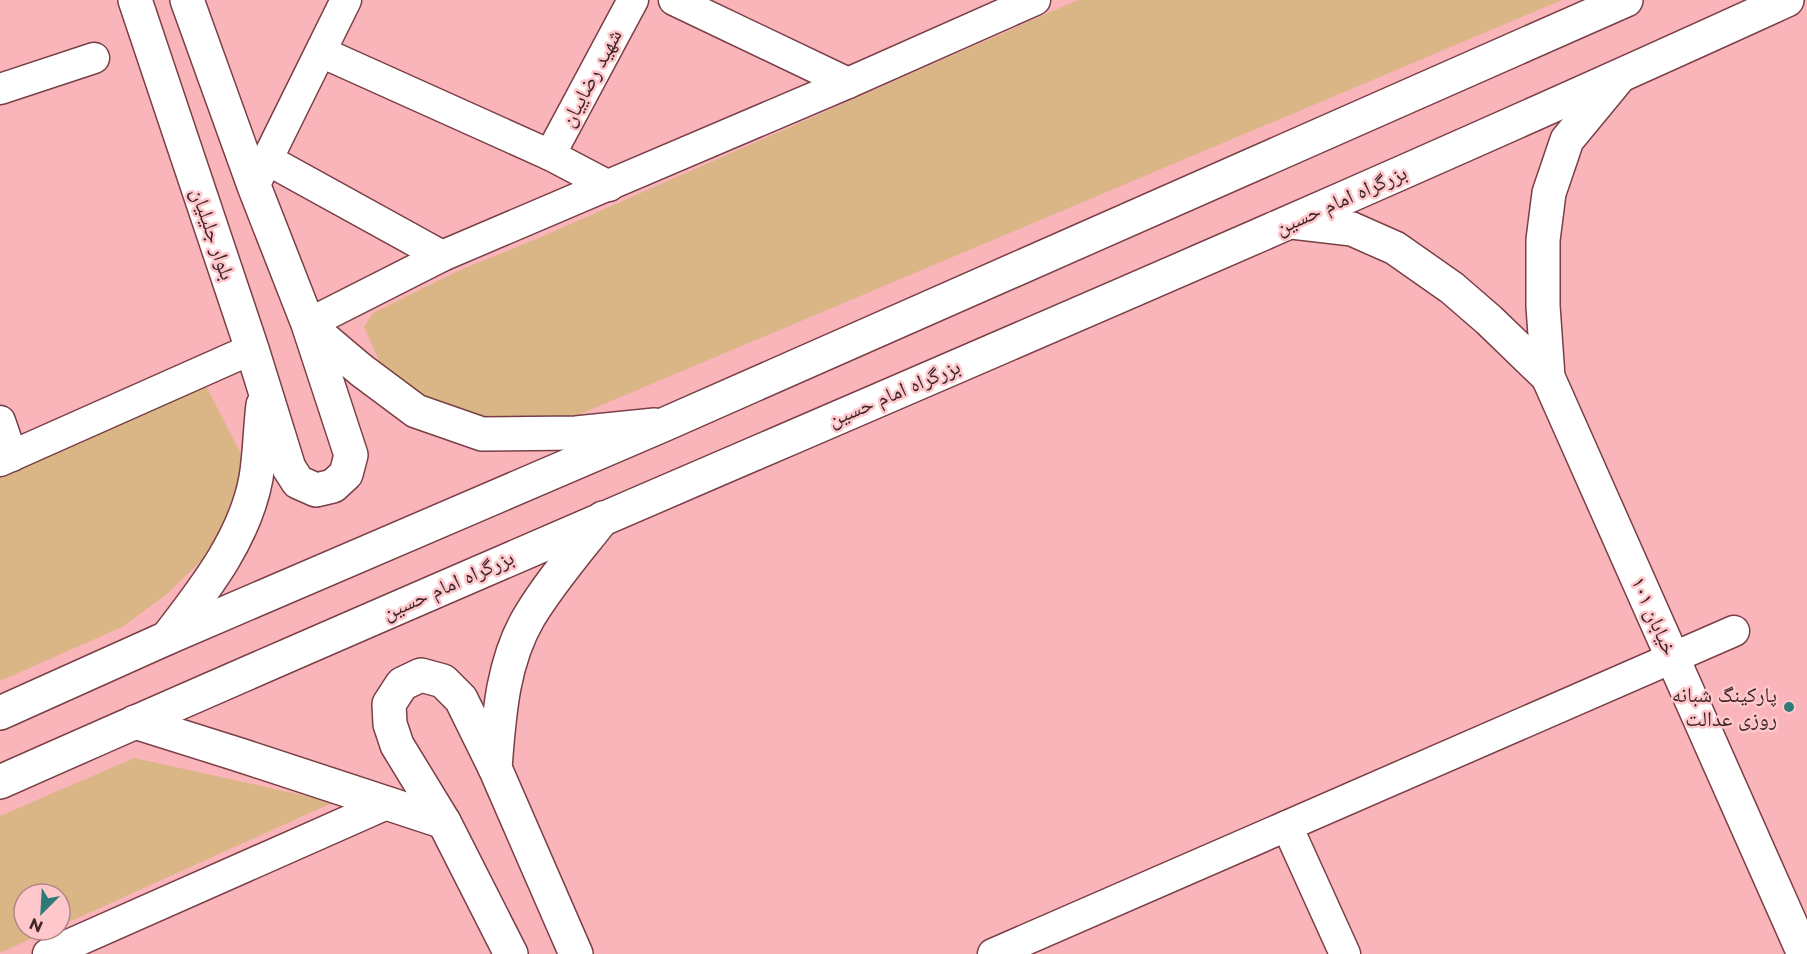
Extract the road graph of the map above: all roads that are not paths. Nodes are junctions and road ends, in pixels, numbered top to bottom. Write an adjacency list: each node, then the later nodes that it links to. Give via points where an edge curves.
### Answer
1 (135, 0): 20 (main road, بلوار جلیلیان)
2 (187, 0): 15 (main road)
3 (346, 0): 9 (street)
4 (633, 0): 14 (street, شهید رضاییان)
5 (675, 0): 12 (street)
6 (1035, 0): 12 (street)
7 (1626, 0): 24 (main road)
8 (1787, 0): 11 (main road, بزرگراه امام حسین)
9 (321, 52): 14 (street); 15 (street)
10 (94, 58): 13 (street)
11 (1619, 77): 17 (main road, بزرگراه امام حسین); 21 (main road, via 1567,140 1549,193 1543,240)
12 (849, 83): 16 (street)
13 (0, 89)
14 (550, 155): 16 (street)
15 (261, 173): 18 (street); 19 (main road)
16 (609, 186): 18 (street)
17 (1292, 222): 21 (main road, via 1352,229 1395,248 1452,288); 26 (main road, بزرگراه امام حسین)
18 (442, 256): 19 (street)
19 (308, 324): 22 (main road, بلوار جلیلیان, via 351,455 346,474 333,486 316,490 298,482 289,468); 24 (main road, via 416,411 482,434 576,434)
20 (252, 349): 22 (main road, بلوار جلیلیان); 25 (street)
21 (1548, 377): 29 (main road, خیابان ۱۰۱)
22 (264, 391): 28 (main road, via 256,477 241,525 217,568)
23 (0, 421): 25 (street)
24 (663, 425): 28 (main road)
25 (6, 459)
26 (603, 518): 31 (main road, بزرگراه امام حسین); 32 (main road, via 529,618 515,649 502,693)
27 (1734, 631): 29 (street)
28 (167, 638): 30 (main road)
29 (1672, 658): 36 (street); 42 (main road, خیابان ۱۰۱)
30 (0, 713)
31 (135, 722): 33 (main road, بزرگراه امام حسین); 34 (main road)
32 (495, 768): 35 (main road, via 461,699 443,681 422,675 402,684 389,704 390,724 397,745); 40 (main road)
33 (0, 782)
34 (389, 803): 35 (main road); 38 (street)
35 (444, 822): 39 (main road)
36 (1287, 826): 37 (street); 41 (street)
37 (1001, 952)
38 (48, 954)
39 (511, 954)
40 (576, 954)
41 (1345, 954)
42 (1804, 954)

